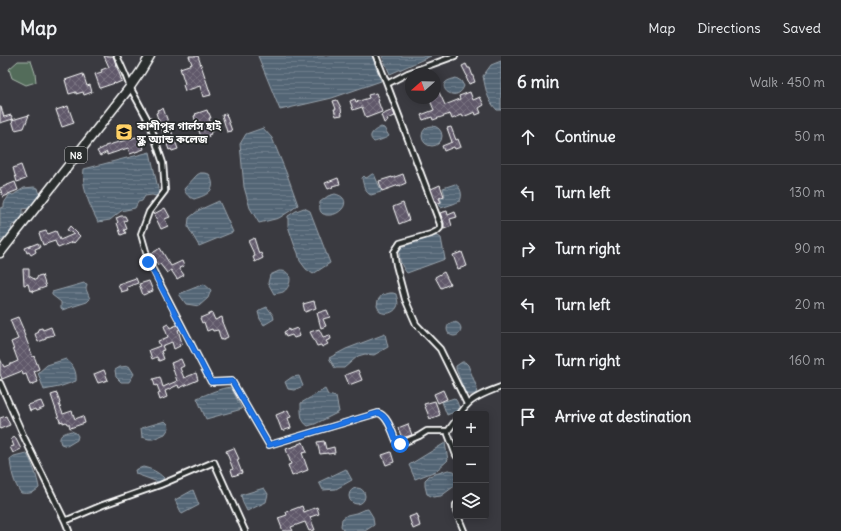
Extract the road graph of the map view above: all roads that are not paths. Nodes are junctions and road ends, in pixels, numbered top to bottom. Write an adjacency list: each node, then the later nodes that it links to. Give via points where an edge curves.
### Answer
1 (117, 56): 6 (street)
2 (150, 56): 6 (highway, N8)
3 (376, 56): 5 (street)
4 (455, 56): 5 (street, via 408,73)
5 (387, 84): 10 (street, via 440,224 440,228 431,234 400,243 394,252 404,299 416,324 440,348)
6 (130, 87): 7 (highway, N8); 13 (street, via 150,124 164,163 165,191 149,212 141,234 148,262 211,382 232,381 269,445 378,413 387,419 397,444 428,431)
7 (0, 253)
8 (0, 383): 16 (street)
9 (501, 387): 10 (street)
10 (467, 404): 11 (street)
11 (462, 411)
12 (453, 424): 13 (street)
13 (448, 432): 14 (street)
14 (453, 447)
15 (459, 519): 19 (street)
16 (65, 521): 17 (street); 18 (street, via 214,462)
17 (69, 531)
18 (245, 531)
19 (464, 531)

